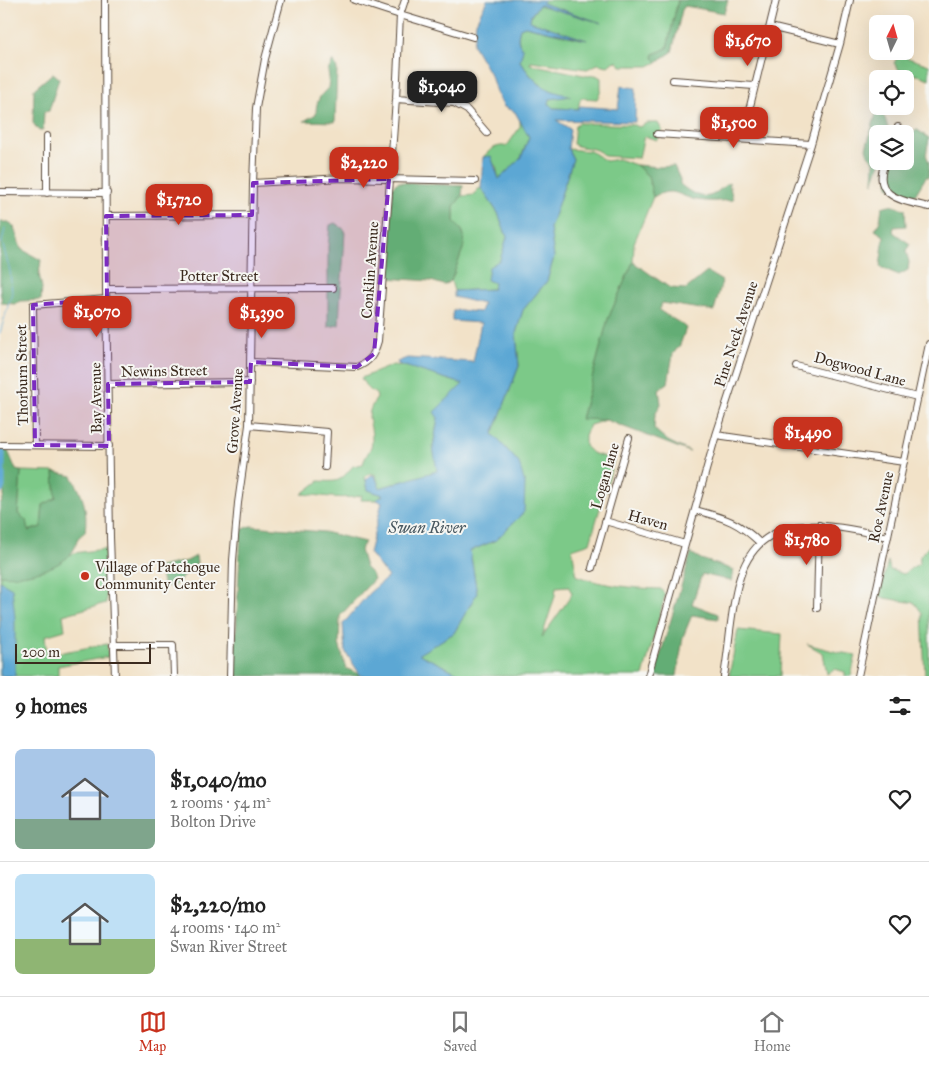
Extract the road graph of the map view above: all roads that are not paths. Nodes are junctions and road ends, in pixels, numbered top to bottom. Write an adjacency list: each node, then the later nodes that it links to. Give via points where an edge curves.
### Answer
1 (105, 0): 25 (street, Bay Avenue)
2 (281, 0): 22 (street, Grove Avenue, via 259,86)
3 (354, 0): 7 (street)
4 (405, 0): 7 (street, Conklin Avenue)
5 (776, 0): 8 (street)
6 (850, 0): 10 (street, Pine Neck Avenue)
7 (400, 15): 9 (street); 13 (street, Conklin Avenue)
8 (770, 26): 10 (street); 12 (street)
9 (473, 37)
10 (840, 44): 18 (street, Pine Neck Avenue)
11 (673, 80): 12 (street)
12 (754, 86): 17 (street)
13 (396, 99): 14 (street, via 454,103 467,110); 20 (street, Conklin Avenue)
14 (487, 133)
15 (657, 134): 17 (street)
16 (46, 136): 24 (street)
17 (742, 139): 18 (street)
18 (811, 144): 40 (street, Pine Neck Avenue)
19 (882, 170): 26 (street, via 884,187 889,194 898,200)
20 (388, 179): 21 (street); 22 (street); 34 (street, Conklin Avenue, via 378,341 369,361 357,368)
21 (476, 181)
22 (253, 183): 27 (street, Grove Avenue)
23 (0, 192): 24 (street)
24 (47, 193): 25 (street)
25 (107, 193): 28 (street, Bay Avenue)
26 (929, 207)
27 (252, 215): 28 (street); 29 (street, Grove Avenue)
28 (106, 216): 31 (street, Bay Avenue)
29 (252, 288): 30 (street, Potter Street); 31 (street, Potter Street); 34 (street, Grove Avenue)
30 (332, 288)
31 (106, 289): 32 (street, Bay Avenue)
32 (107, 299): 37 (street, Bay Avenue); 43 (street, Thorburn Street, via 33,305)
33 (929, 344): 38 (street, Roe Avenue)
34 (251, 362): 36 (street, Grove Avenue)
35 (796, 366): 38 (street, Dogwood Lane)
36 (250, 382): 37 (street, Newins Street); 39 (street, Grove Avenue)
37 (108, 384): 44 (street, Bay Avenue)
38 (917, 397): 45 (street, Roe Avenue)
39 (249, 425): 46 (street, via 327,432); 58 (street, Grove Avenue, via 233,560)
40 (716, 435): 45 (street); 47 (street, Pine Neck Avenue)
41 (630, 438): 48 (street, Logan lane)
42 (0, 445): 43 (street)
43 (35, 445): 44 (street)
44 (109, 446): 55 (street, Bay Avenue)
45 (904, 462): 50 (street, Roe Avenue)
46 (325, 467)
47 (695, 510): 51 (street, via 734,521); 52 (street, Pine Neck Avenue)
48 (605, 521): 52 (street, Haven); 53 (street, Logan lane)
49 (819, 525): 50 (street); 51 (street, via 789,527); 54 (street)
50 (888, 537): 61 (street, Roe Avenue)
51 (760, 543): 60 (street, via 740,578)
52 (685, 544): 59 (street, Pine Neck Avenue)
53 (592, 568)
54 (817, 608)
55 (114, 645): 56 (street, Bay Avenue); 57 (street, via 173,645)
56 (115, 676)
57 (174, 676)
58 (230, 676)
59 (648, 676)
60 (724, 676)
61 (858, 676)

